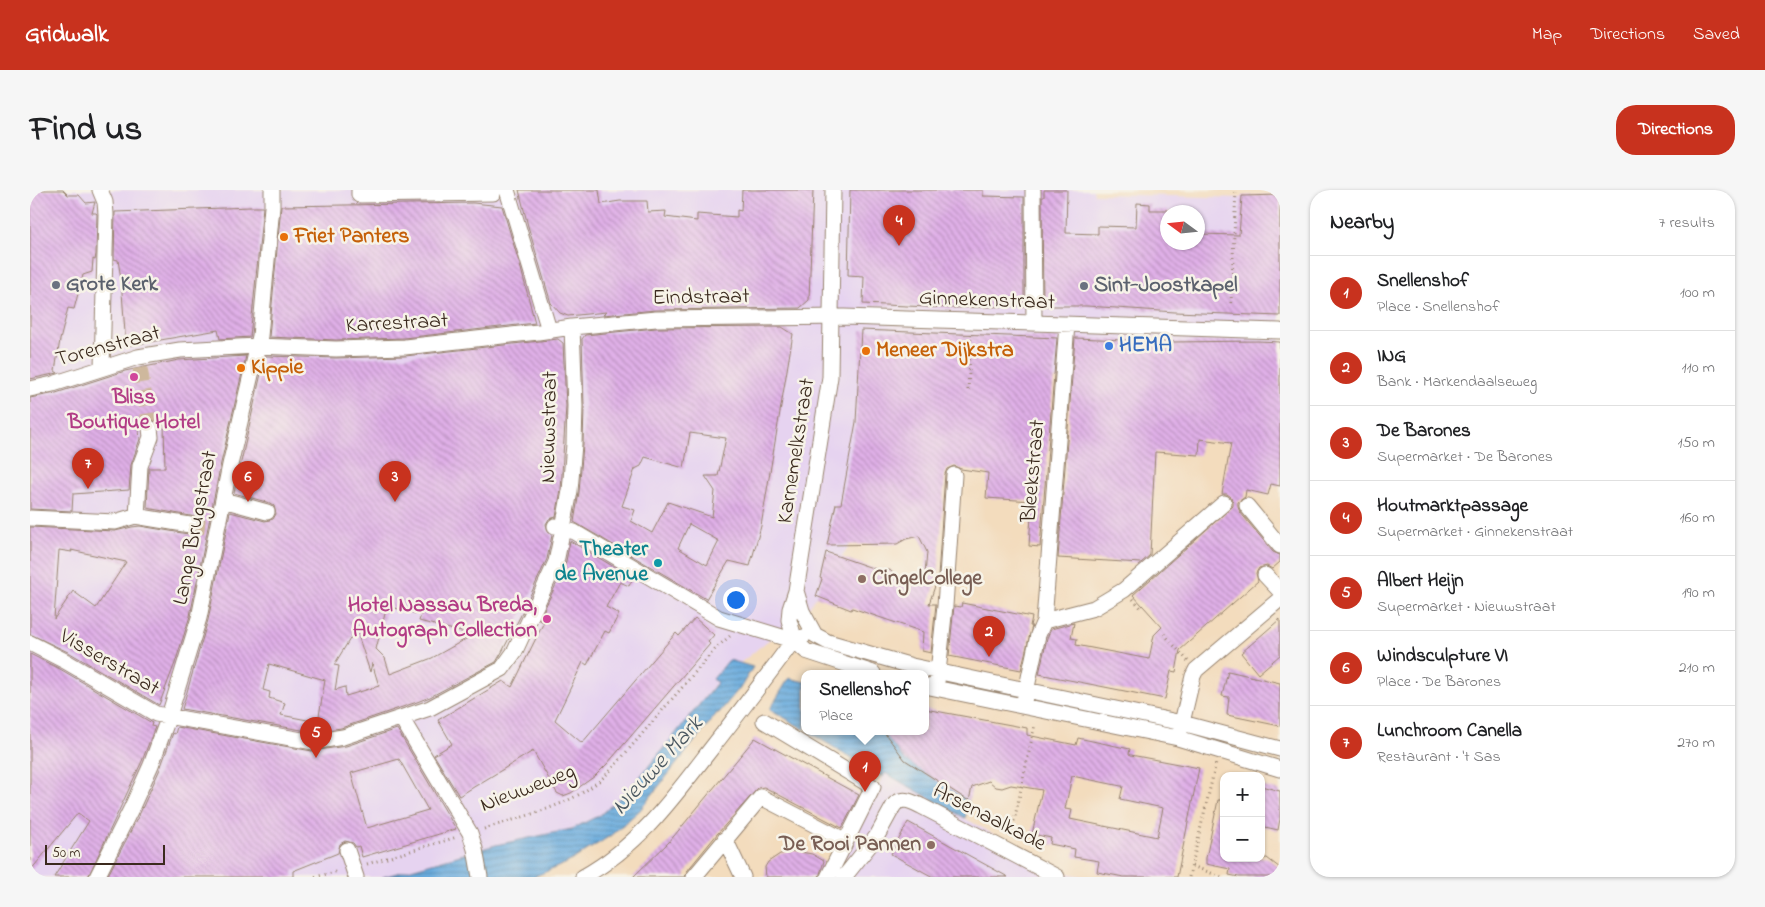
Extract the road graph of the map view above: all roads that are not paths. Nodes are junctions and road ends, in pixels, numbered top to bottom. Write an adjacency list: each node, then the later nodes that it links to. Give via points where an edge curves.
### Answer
1 (100, 190): 15 (street, via 106,214)
2 (272, 190): 14 (street, Lange Brugstraat)
3 (359, 190): 4 (street, via 359,195 493,193)
4 (492, 190)
5 (507, 190): 13 (street)
6 (833, 190): 8 (street, Karnemelkstraat)
7 (1033, 191): 9 (street)
8 (832, 318): 9 (street, Ginnekenstraat, via 903,313 972,322); 11 (street, Eindstraat, via 656,319); 29 (street, Karnemelkstraat, via 830,377)
9 (1034, 323): 10 (street, Ginnekenstraat)
10 (1067, 324): 12 (street, Ginnekenstraat); 35 (street, Bleekstraat)
11 (572, 327): 13 (street, Karrestraat); 26 (street, Nieuwstraat, via 574,444 570,491)
12 (1280, 331)
13 (542, 334): 14 (street, Karrestraat, via 405,347)
14 (257, 346): 15 (street, Torenstraat, via 180,350 139,363); 19 (street, Lange Brugstraat)
15 (102, 368): 16 (street, Torenstraat)
16 (30, 389)
17 (150, 428): 23 (street, via 151,437 140,466)
18 (954, 475): 33 (street)
19 (223, 500): 22 (street); 44 (street, Lange Brugstraat, via 213,527 200,618)
20 (1224, 503): 35 (street, via 1124,590 1094,608)
21 (1247, 506): 27 (street)
22 (267, 512)
23 (137, 516): 24 (street, via 115,522); 25 (street)
24 (30, 518)
25 (190, 524)
26 (559, 527): 37 (street, via 574,532 719,618); 45 (street, Nieuwstraat, via 556,562 515,651 502,669 430,708)
27 (1280, 546)
28 (1265, 575): 30 (street)
29 (796, 591): 34 (street, Karnemelkstraat); 37 (street, Karnemelkstraat, via 789,620)
30 (1280, 591)
31 (956, 595): 33 (street)
32 (1280, 599): 47 (street, via 1196,670)
33 (945, 606): 40 (street)
34 (802, 611): 36 (street, Karnemelkstraat); 37 (street)
35 (1044, 622): 42 (street, Bleekstraat)
36 (815, 635): 37 (street); 40 (street, via 828,642)
37 (795, 641): 39 (street, via 806,652); 56 (street, via 656,819 626,849)
38 (30, 643): 44 (street, Visserstraat, via 156,714)
39 (863, 670)
40 (939, 672): 41 (street); 42 (street)
41 (930, 687): 43 (street)
42 (1026, 690): 43 (street, Bleekstraat); 47 (street)
43 (1031, 708): 47 (street)
44 (168, 716): 45 (street, Nieuwstraat, via 313,742 343,737); 55 (street, Lange Brugstraat, via 132,809)
45 (402, 719): 54 (street, via 470,834)
46 (764, 721): 51 (street, via 873,787)
47 (1180, 731): 48 (street); 49 (street, via 1218,750)
48 (1280, 749)
49 (1280, 769)
50 (725, 839): 51 (street, via 760,797); 57 (street); 58 (street)
51 (846, 841): 59 (street)
52 (346, 850): 53 (street)
53 (354, 872)
54 (479, 873)
55 (98, 877)
56 (583, 877)
57 (694, 877)
58 (744, 877)
59 (828, 877)
60 (844, 877): 61 (street, Arsenaalkade, via 877,836 891,809 901,800 921,806)
61 (1057, 877)

